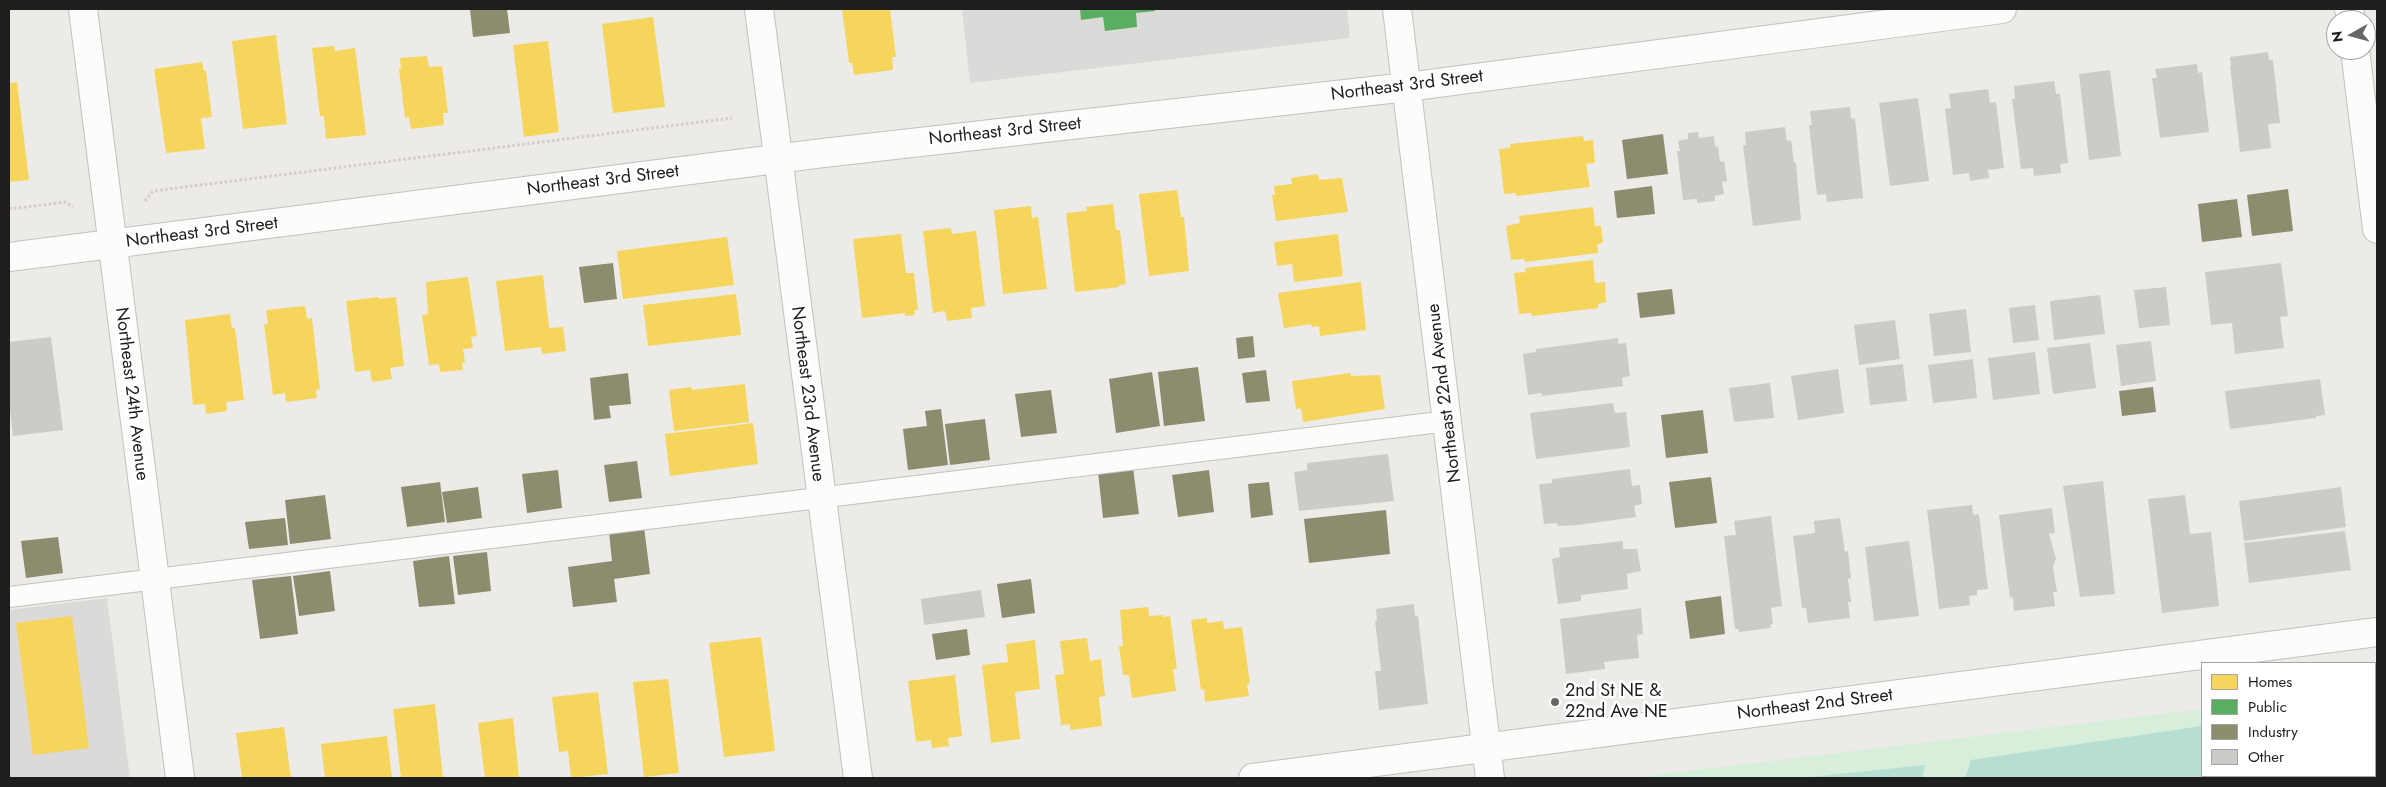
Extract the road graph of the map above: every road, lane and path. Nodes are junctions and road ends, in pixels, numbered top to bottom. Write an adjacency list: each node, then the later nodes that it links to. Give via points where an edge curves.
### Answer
1 (83, 9): 13 (street, Northeast 24th Avenue)
2 (759, 9): 8 (street, Northeast 23rd Avenue)
3 (1397, 9): 6 (street, Northeast 22nd Avenue)
4 (2002, 9): 6 (street, Northeast 3rd Street)
5 (2356, 60): 12 (street)
6 (1407, 87): 8 (street, Northeast 3rd Street); 15 (street, Northeast 22nd Avenue)
7 (732, 118): 9 (path, via 153,191)
8 (777, 158): 13 (street, Northeast 3rd Street); 16 (street, Northeast 23rd Avenue)
9 (145, 201)
10 (9, 209): 11 (path, via 66,202)
11 (78, 210)
12 (2377, 229)
13 (112, 245): 14 (street, Northeast 3rd Street); 17 (street, Northeast 24th Avenue)
14 (9, 257)
15 (1448, 421): 16 (lane); 20 (street, Northeast 22nd Avenue)
16 (820, 498): 17 (lane); 22 (street, Northeast 23rd Avenue)
17 (155, 578): 18 (lane); 21 (street, Northeast 24th Avenue)
18 (9, 597)
19 (2377, 632): 20 (street, Northeast 2nd Street)
20 (1486, 747): 23 (street, Northeast 2nd Street); 24 (street, Northeast 22nd Avenue)
21 (180, 778)
22 (858, 778)
23 (1253, 778)
24 (1490, 778)

